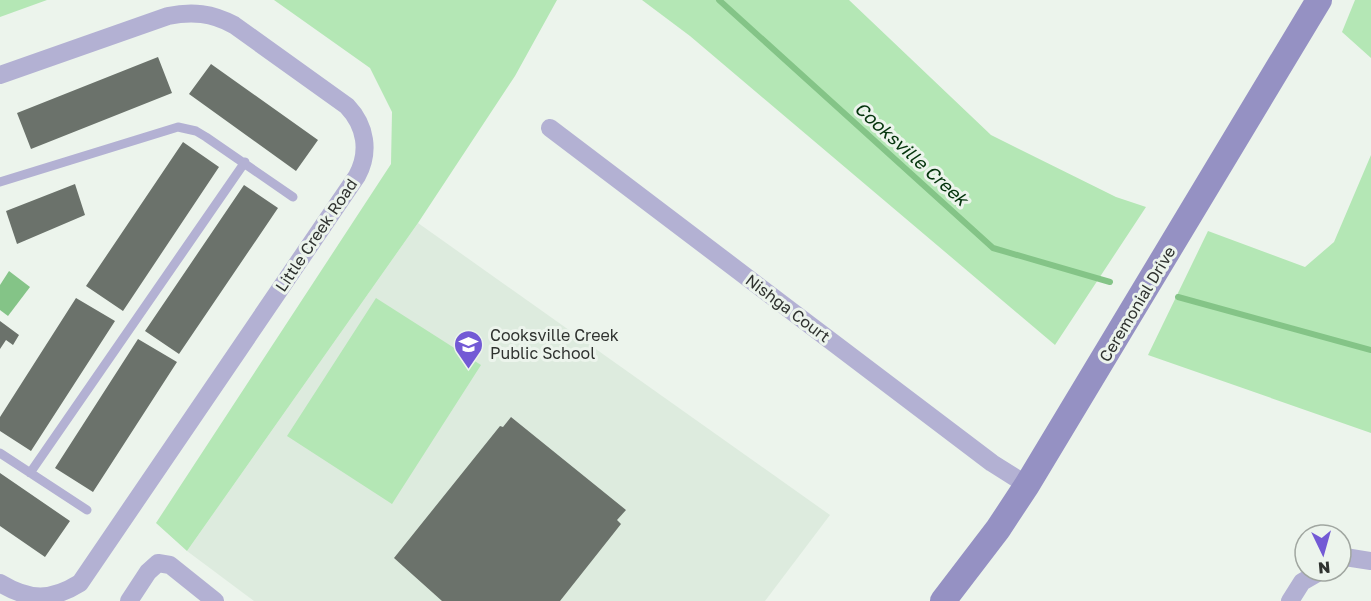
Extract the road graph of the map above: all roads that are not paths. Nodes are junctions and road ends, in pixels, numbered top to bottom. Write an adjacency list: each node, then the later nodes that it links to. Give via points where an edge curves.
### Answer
1 (1319, 0): 9 (street, Ceremonial Drive)
2 (0, 75): 15 (street, Little Creek Road, via 168,16 202,14 234,25 342,103 357,120 365,141 357,176 94,563 75,587 63,595)
3 (550, 128): 9 (street, Nishga Court, via 982,456)
4 (244, 162): 5 (lane, via 196,131 178,127); 6 (lane); 8 (lane)
5 (0, 182)
6 (293, 197)
7 (0, 453): 8 (lane)
8 (30, 473): 10 (lane)
9 (1027, 485): 18 (street, Ceremonial Drive)
10 (87, 510)
11 (1353, 558): 12 (street)
12 (1371, 561)
13 (0, 583): 15 (street)
14 (1301, 583): 19 (street)
15 (36, 600)
16 (129, 601): 17 (street, via 158,563 170,566)
17 (215, 601)
18 (943, 601)
19 (1290, 601)

